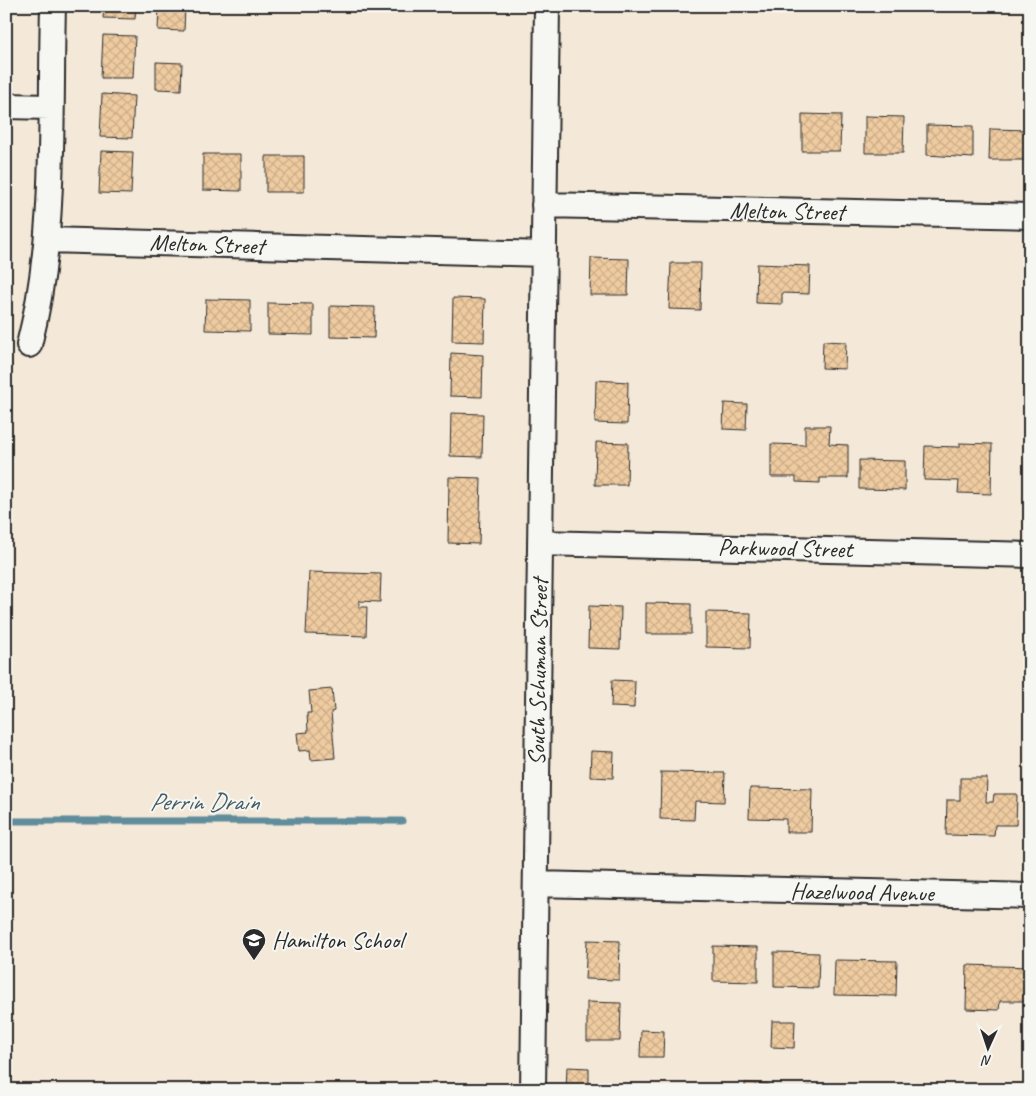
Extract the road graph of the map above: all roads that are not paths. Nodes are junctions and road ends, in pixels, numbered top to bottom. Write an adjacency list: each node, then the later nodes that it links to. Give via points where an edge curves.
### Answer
1 (53, 6): 4 (street)
2 (547, 6): 5 (street, South Schuman Street)
3 (6, 106): 4 (street)
4 (50, 108): 7 (street)
5 (544, 205): 6 (street, Melton Street); 8 (street, South Schuman Street)
6 (1030, 216)
7 (47, 240): 8 (street, Melton Street); 9 (street, via 39,307)
8 (544, 254): 10 (street, South Schuman Street)
9 (29, 345)
10 (540, 543): 11 (street, Parkwood Street); 12 (street, South Schuman Street)
11 (1030, 555)
12 (536, 884): 13 (street, Hazelwood Avenue); 14 (street, South Schuman Street)
13 (1030, 896)
14 (533, 1090)

